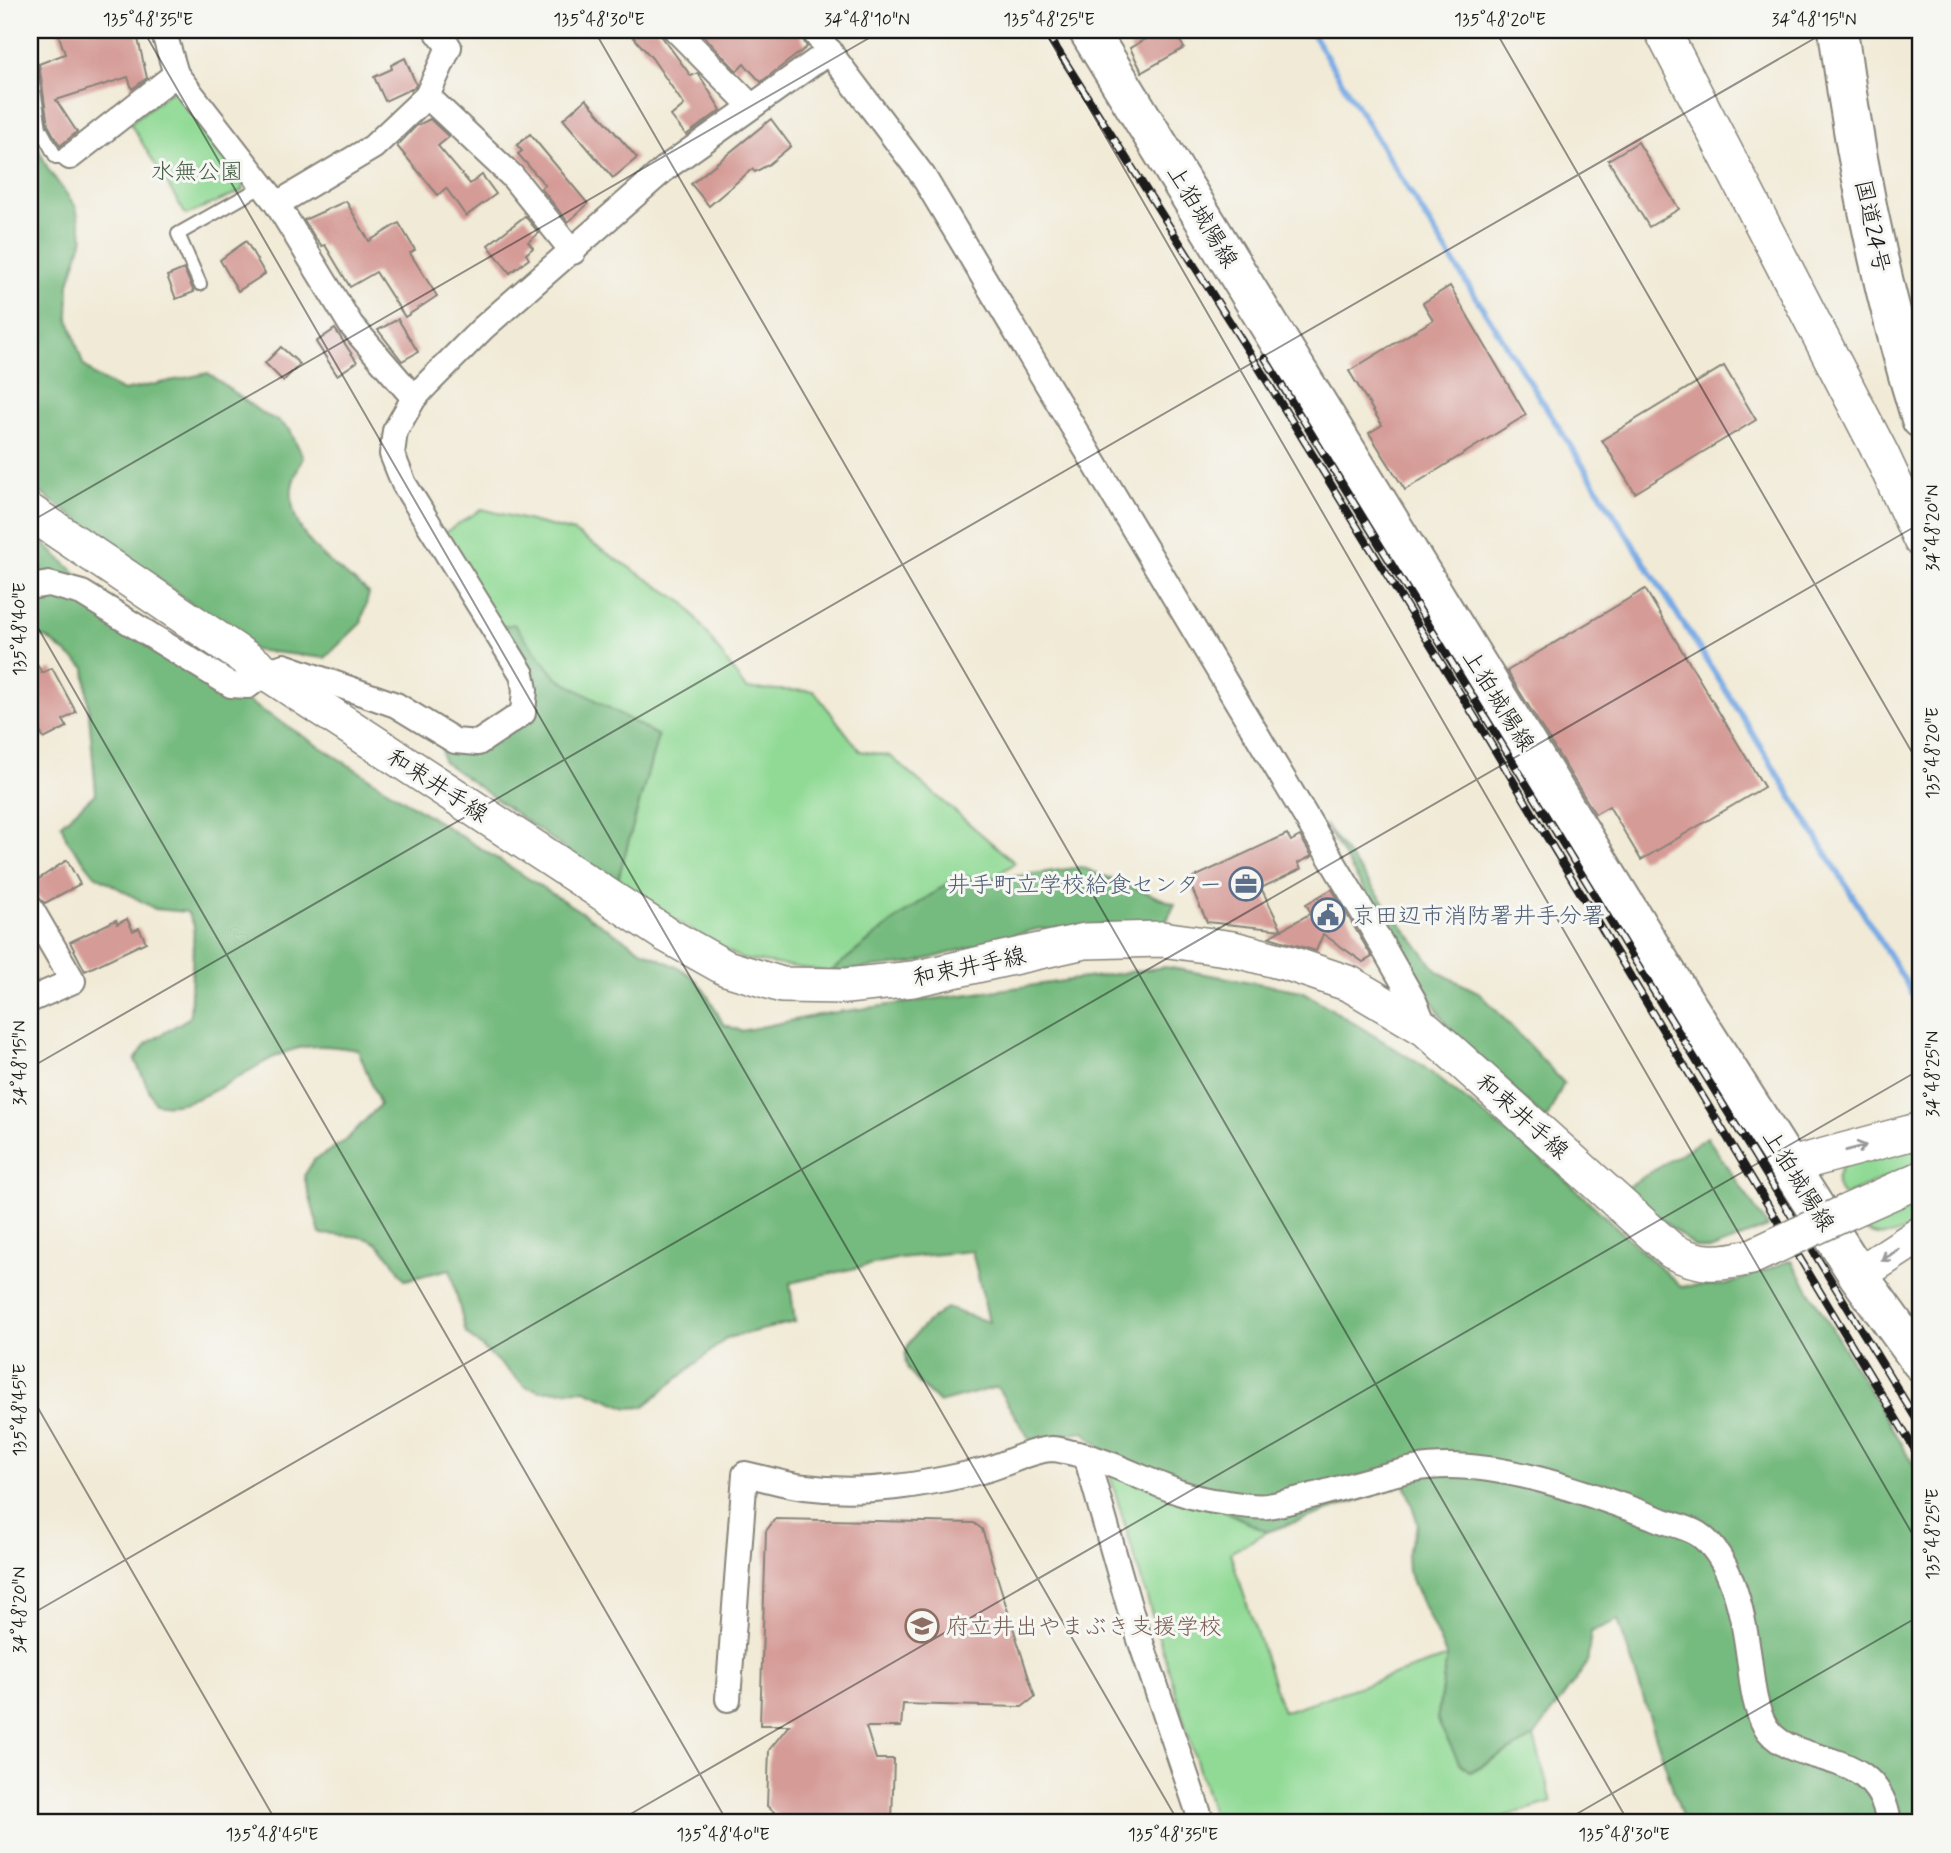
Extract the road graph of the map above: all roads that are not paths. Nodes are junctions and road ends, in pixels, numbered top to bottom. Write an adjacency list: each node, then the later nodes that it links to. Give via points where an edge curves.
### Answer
1 (163, 30): 10 (street)
2 (436, 30): 11 (street, via 449,47)
3 (813, 30): 8 (street)
4 (1088, 30): 27 (main road, 上狛城陽線, via 1677,990)
5 (1662, 30): 20 (main road)
6 (1838, 30): 18 (main road, 国道24号, via 1854,139)
7 (681, 31): 12 (street)
8 (830, 51): 12 (street); 25 (street, via 923,176 1367,919)
9 (30, 65): 13 (lane, via 40,128 57,157)
10 (176, 74): 13 (street); 14 (street)
11 (426, 96): 14 (street, via 373,147); 15 (street, via 512,176)
12 (751, 106): 15 (street, via 667,167)
13 (71, 157)
14 (270, 195): 16 (lane, via 178,234); 17 (street, via 351,326)
15 (573, 252): 17 (street, via 484,328)
16 (200, 284)
17 (414, 398): 22 (street, via 395,431 392,454 404,484 522,674 523,713 478,743 455,741 396,705 311,673 284,666)
18 (1921, 419)
19 (30, 512): 22 (main road, 和束井手線)
20 (1921, 540)
21 (30, 587): 22 (street, via 50,584 82,593 231,685 248,687)
22 (266, 672): 25 (main road, 和束井手線, via 667,935 726,968 782,985 846,986 913,979 1085,941 1162,939 1233,949 1292,964 1350,984)
23 (30, 907): 24 (street, via 73,981)
24 (30, 1000)
25 (1426, 1029): 28 (main road, 和束井手線, bridge, via 1672,1251 1690,1261 1718,1264 1751,1257)
26 (1921, 1130): 27 (main road, one-way to 26)
27 (1791, 1165): 30 (main road, 上狛城陽線)
28 (1921, 1179)
29 (1921, 1234): 30 (main road, one-way to 30)
30 (1858, 1275): 31 (main road, 上狛城陽線)
31 (1921, 1362)
32 (1086, 1456): 33 (street, via 1052,1449 903,1488 804,1487 745,1474); 34 (street, via 1131,1614); 35 (street, via 1190,1497 1266,1506 1419,1468 1464,1466 1610,1502 1698,1534 1719,1558 1734,1591 1754,1693 1770,1734 1858,1772 1877,1787)
33 (728, 1699)
34 (1202, 1823)
35 (1889, 1823)

